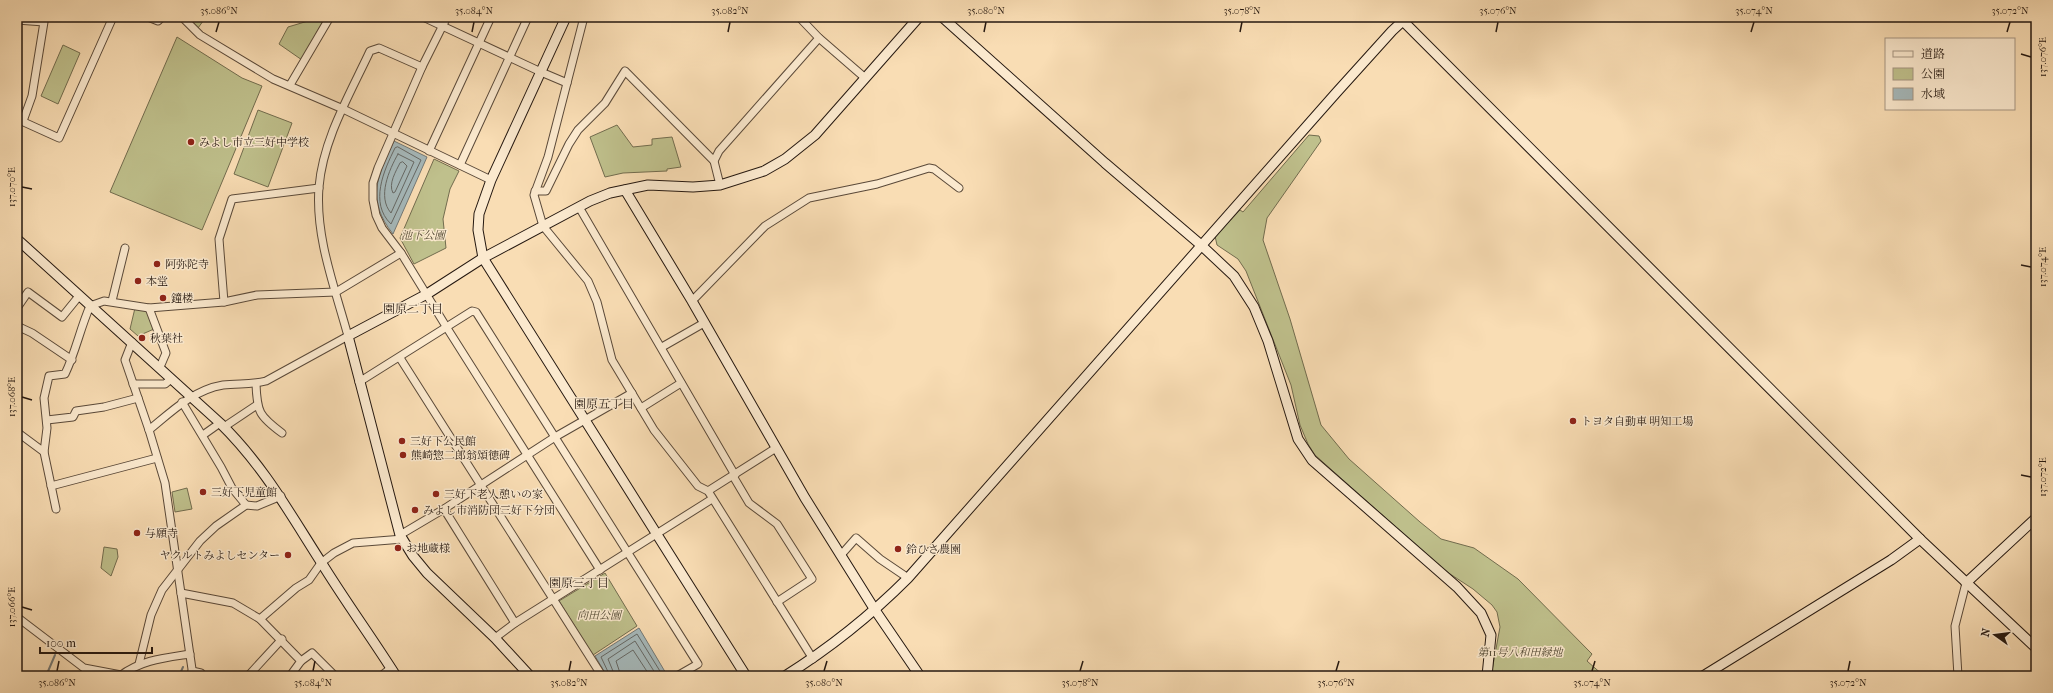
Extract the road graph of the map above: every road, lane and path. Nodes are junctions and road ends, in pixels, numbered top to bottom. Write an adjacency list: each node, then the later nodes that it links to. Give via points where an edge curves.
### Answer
1 (113, 17): 28 (street, via 59,138)
2 (148, 17): 3 (street, via 158,21)
3 (162, 17)
4 (182, 17): 26 (street, via 207,39 274,79)
5 (330, 17): 26 (street)
6 (423, 17): 18 (street)
7 (447, 17): 18 (street)
8 (492, 17): 20 (street)
9 (528, 17): 21 (street)
10 (566, 17): 23 (street)
11 (584, 17): 25 (street)
12 (799, 17): 19 (street)
13 (919, 17): 24 (street)
14 (942, 17): 42 (street)
15 (1403, 18): 42 (street); 99 (street)
16 (17, 20): 17 (street)
17 (45, 20): 28 (street, via 32,96)
18 (442, 26): 20 (street); 22 (street)
19 (819, 38): 24 (street); 31 (street, via 719,151)
20 (479, 43): 21 (street); 30 (street)
21 (509, 57): 23 (street); 32 (street)
22 (422, 67): 27 (street, via 379,48 370,51); 29 (street)
23 (540, 72): 25 (street); 33 (street)
24 (864, 77): 34 (street, via 814,135 785,159 764,171)
25 (567, 82): 38 (street, via 548,157)
26 (290, 84): 27 (street)
27 (343, 109): 29 (street); 35 (street, via 323,162)
28 (20, 120)
29 (393, 133): 30 (street); 44 (street, via 373,183 373,200 382,228)
30 (429, 151): 32 (street)
31 (714, 161): 34 (street); 38 (street, via 625,71 605,103 578,130 546,191)
32 (460, 165): 33 (street)
33 (491, 180): 45 (street, via 479,214 478,230)
34 (720, 185): 37 (street, via 648,185)
35 (319, 188): 46 (street, via 320,221); 51 (street, via 232,199 219,239)
36 (959, 188): 49 (street, via 929,168 877,184 809,198 765,226)
37 (625, 190): 39 (street, via 610,192); 49 (street)
38 (535, 191): 40 (street)
39 (579, 207): 40 (street); 60 (street)
40 (543, 226): 45 (street); 69 (street, via 588,281 597,302 612,360)
41 (17, 239): 48 (street)
42 (1201, 245): 105 (street); 135 (street, via 1234,276 1254,308 1268,341 1298,439 1312,460 1457,587 1481,613 1491,634)
43 (125, 248): 50 (street)
44 (402, 253): 46 (street); 47 (street)
45 (483, 258): 47 (street); 76 (street)
46 (336, 292): 51 (street, via 257,295); 58 (street)
47 (427, 294): 57 (street); 58 (street)
48 (79, 296): 52 (street); 53 (street, via 62,317 28,292)
49 (692, 301): 55 (street)
50 (112, 302): 52 (street, via 104,301); 54 (street)
51 (224, 302): 54 (street)
52 (90, 306): 59 (street); 62 (street)
53 (17, 308)
54 (149, 308): 63 (street, via 166,353)
55 (704, 323): 60 (street); 83 (street)
56 (17, 326): 62 (street)
57 (447, 328): 61 (street); 82 (street, via 472,311 476,312); 85 (street)
58 (348, 336): 65 (street); 68 (street, via 273,378)
59 (132, 342): 63 (street); 67 (street, via 125,360)
60 (662, 347): 66 (street)
61 (400, 358): 65 (street); 88 (street)
62 (72, 360): 75 (street, via 65,374 49,376 46,382 44,398)
63 (160, 367): 64 (street)
64 (171, 379): 67 (street, via 165,384); 71 (street)
65 (359, 382): 98 (street)
66 (681, 383): 74 (street); 87 (street)
67 (133, 384): 70 (street)
68 (256, 384): 71 (street, via 216,386); 73 (street)
69 (632, 393): 74 (street); 76 (street)
70 (138, 398): 75 (street, via 76,411 73,417); 78 (street)
71 (192, 398): 72 (street); 77 (street)
72 (182, 402): 78 (street); 81 (street)
73 (257, 405): 77 (street); 80 (street, via 268,422)
74 (641, 408): 90 (street, via 654,430 698,486)
75 (47, 420): 84 (street)
76 (585, 420): 82 (street); 97 (street)
77 (222, 425): 81 (street); 91 (street, via 251,455)
78 (149, 430): 86 (street)
79 (17, 432): 84 (street)
80 (282, 433)
81 (203, 435): 93 (street, via 232,488)
82 (555, 438): 85 (street); 100 (street)
83 (776, 448): 87 (street); 101 (street)
84 (44, 452): 89 (street)
85 (527, 456): 88 (street); 103 (street)
86 (157, 458): 89 (street); 104 (street, via 165,483)
87 (734, 476): 90 (street); 109 (street, via 749,503 777,524 812,579)
88 (481, 485): 95 (street); 108 (street)
89 (51, 486): 94 (street)
90 (708, 491): 92 (street)
91 (281, 496): 93 (street, via 257,506); 102 (street)
92 (712, 499): 97 (street); 109 (street)
93 (246, 505): 104 (street, via 210,532 194,548)
94 (56, 509)
95 (444, 510): 98 (street); 113 (street)
96 (2036, 518): 106 (street)
97 (656, 535): 100 (street); 132 (street)
98 (402, 537): 102 (street, via 353,543); 114 (street, via 427,573)
99 (1920, 539): 106 (street); 136 (street, via 1891,560)
100 (627, 553): 103 (street); 131 (street, via 698,664)
101 (841, 555): 105 (street, via 856,538 880,559); 110 (street)
102 (321, 563): 112 (street, via 309,580); 121 (street)
103 (600, 570): 108 (street)
104 (178, 572): 107 (street); 120 (street, via 167,582 155,602)
105 (908, 578): 110 (street)
106 (1966, 583): 116 (street); 137 (street, via 1955,626)
107 (181, 593): 112 (street, via 233,603); 117 (street)
108 (554, 600): 113 (street); 130 (street)
109 (777, 602): 118 (street)
110 (875, 610): 118 (street); 134 (street)
111 (17, 617): 123 (street, via 84,668)
112 (260, 618): 115 (street)
113 (515, 623): 114 (street)
114 (495, 638): 129 (street)
115 (282, 639): 119 (street); 125 (street)
116 (2036, 648)
117 (190, 654): 120 (street); 122 (street)
118 (813, 659): 133 (street)
119 (301, 661): 126 (street); 127 (street, via 312,652)
120 (139, 664): 123 (street)
121 (394, 672): 128 (street)
122 (192, 673): 124 (street, via 201,673)
123 (120, 676)
124 (202, 676)
125 (248, 676)
126 (290, 676)
127 (335, 676)
128 (381, 676)
129 (530, 676)
130 (602, 676)
131 (677, 676)
132 (746, 676)
133 (785, 676)
134 (920, 676)
135 (1487, 676)
136 (1703, 676)
137 (1958, 676)

